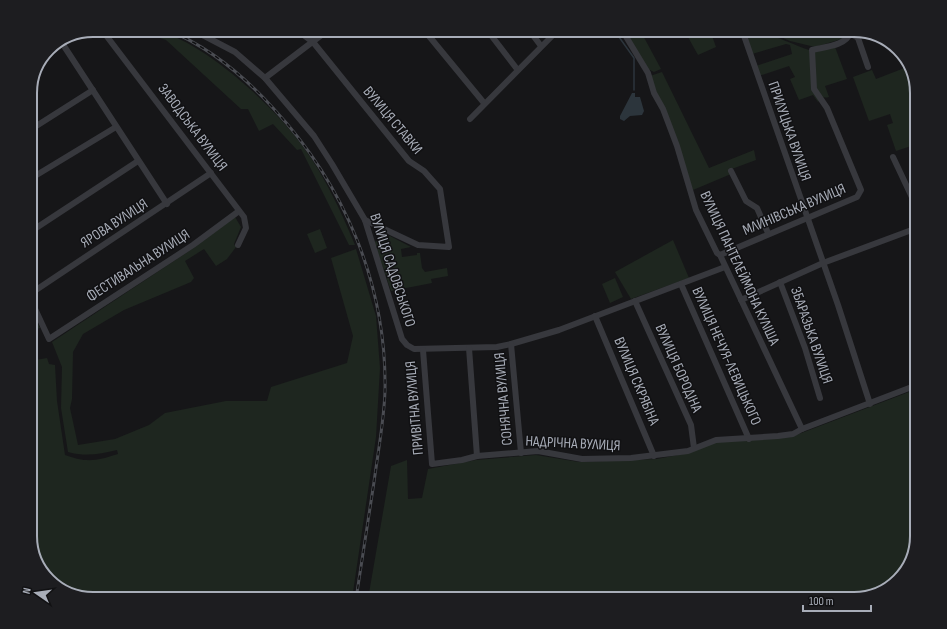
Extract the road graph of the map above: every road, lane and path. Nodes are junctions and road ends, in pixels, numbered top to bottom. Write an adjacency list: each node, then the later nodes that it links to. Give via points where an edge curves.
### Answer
1 (107, 37): 27 (street, ЗАВОДСЬКА ВУЛИЦЯ)
2 (206, 37): 18 (street, ВУЛИЦЯ САДОВСЬКОГО, via 235,52)
3 (306, 37): 13 (street)
4 (319, 37): 13 (street)
5 (430, 37): 20 (street)
6 (492, 37): 17 (street)
7 (534, 37): 15 (street)
8 (551, 37): 15 (street)
9 (626, 37): 38 (street, ВУЛИЦЯ ПАНТЕЛЕЙМОНА КУЛІША, via 648,73 677,146 696,210)
10 (744, 37): 32 (street, ПРИЛУЦЬКА ВУЛИЦЯ)
11 (849, 37): 32 (street, МЛИНІВСЬКА ВУЛИЦЯ, via 842,42 812,50 814,89 827,108 861,190 857,197)
12 (857, 37): 16 (street)
13 (313, 42): 18 (street); 33 (street, ВУЛИЦЯ СТАВКИ, via 409,162 424,171 440,189 449,247 418,245)
14 (64, 45): 19 (street)
15 (541, 46): 17 (street)
16 (868, 67)
17 (517, 69): 20 (street)
18 (265, 78): 33 (street, ВУЛИЦЯ САДОВСЬКОГО, via 314,136)
19 (93, 90): 22 (street); 23 (street)
20 (484, 103): 21 (street)
21 (470, 119)
22 (37, 126)
23 (116, 127): 25 (street); 28 (street)
24 (893, 157): 29 (street)
25 (138, 161): 30 (street); 34 (street)
26 (732, 171): 36 (street, via 746,201 757,208)
27 (211, 173): 30 (street, ЯРОВА ВУЛИЦЯ); 31 (street, ЗАВОДСЬКА ВУЛИЦЯ)
28 (37, 175)
29 (910, 193)
30 (167, 204): 43 (street, ЯРОВА ВУЛИЦЯ)
31 (239, 211): 37 (street, ЗАВОДСЬКА ВУЛИЦЯ, via 244,217 246,228); 46 (street, ФЕСТИВАЛЬНА ВУЛИЦЯ, via 193,245 49,339)
32 (806, 218): 36 (street, МЛИНІВСЬКА ВУЛИЦЯ); 39 (street, ПРИЛУЦЬКА ВУЛИЦЯ)
33 (365, 220): 50 (street, ВУЛИЦЯ САДОВСЬКОГО, via 402,339 414,349)
34 (37, 227)
35 (910, 231): 39 (street)
36 (768, 233): 38 (street, МЛИНІВСЬКА ВУЛИЦЯ)
37 (238, 245)
38 (720, 255): 40 (street, ВУЛИЦЯ ПАНТЕЛЕЙМОНА КУЛІША)
39 (823, 263): 41 (street); 53 (street, ПРИЛУЦЬКА ВУЛИЦЯ)
40 (725, 266): 42 (street); 44 (street, ВУЛИЦЯ ПАНТЕЛЕЙМОНА КУЛІША)
41 (780, 282): 44 (street); 52 (street, ЗБАРАЗЬКА ВУЛИЦЯ, via 805,348)
42 (681, 284): 45 (street); 55 (street, ВУЛИЦЯ НЕЧУЯ-ЛЕВИЦЬКОГО)
43 (37, 289)
44 (741, 300): 54 (street, ВУЛИЦЯ ПАНТЕЛЕЙМОНА КУЛІША)
45 (635, 301): 47 (street); 56 (street, ВУЛИЦЯ БОРОДІНА, via 691,425)
46 (37, 313)
47 (595, 316): 48 (street); 59 (street, ВУЛИЦЯ СКРЯБІНА)
48 (512, 344): 49 (street); 57 (street, СОНЯЧНА ВУЛИЦЯ)
49 (469, 348): 50 (street); 58 (street)
50 (423, 350): 60 (street, ПРИВІТНА ВУЛИЦЯ)
51 (910, 388): 53 (street, НАДРІЧНА ВУЛИЦЯ)
52 (820, 398)
53 (870, 404): 54 (street, НАДРІЧНА ВУЛИЦЯ)
54 (802, 429): 55 (street, НАДРІЧНА ВУЛИЦЯ, via 793,434)
55 (749, 439): 56 (street, НАДРІЧНА ВУЛИЦЯ, via 716,440)
56 (694, 448): 59 (street, НАДРІЧНА ВУЛИЦЯ)
57 (521, 453): 58 (street, НАДРІЧНА ВУЛИЦЯ); 59 (street, НАДРІЧНА ВУЛИЦЯ, via 538,451 582,459)
58 (477, 456): 60 (street, НАДРІЧНА ВУЛИЦЯ)
59 (654, 456)
60 (432, 464)

